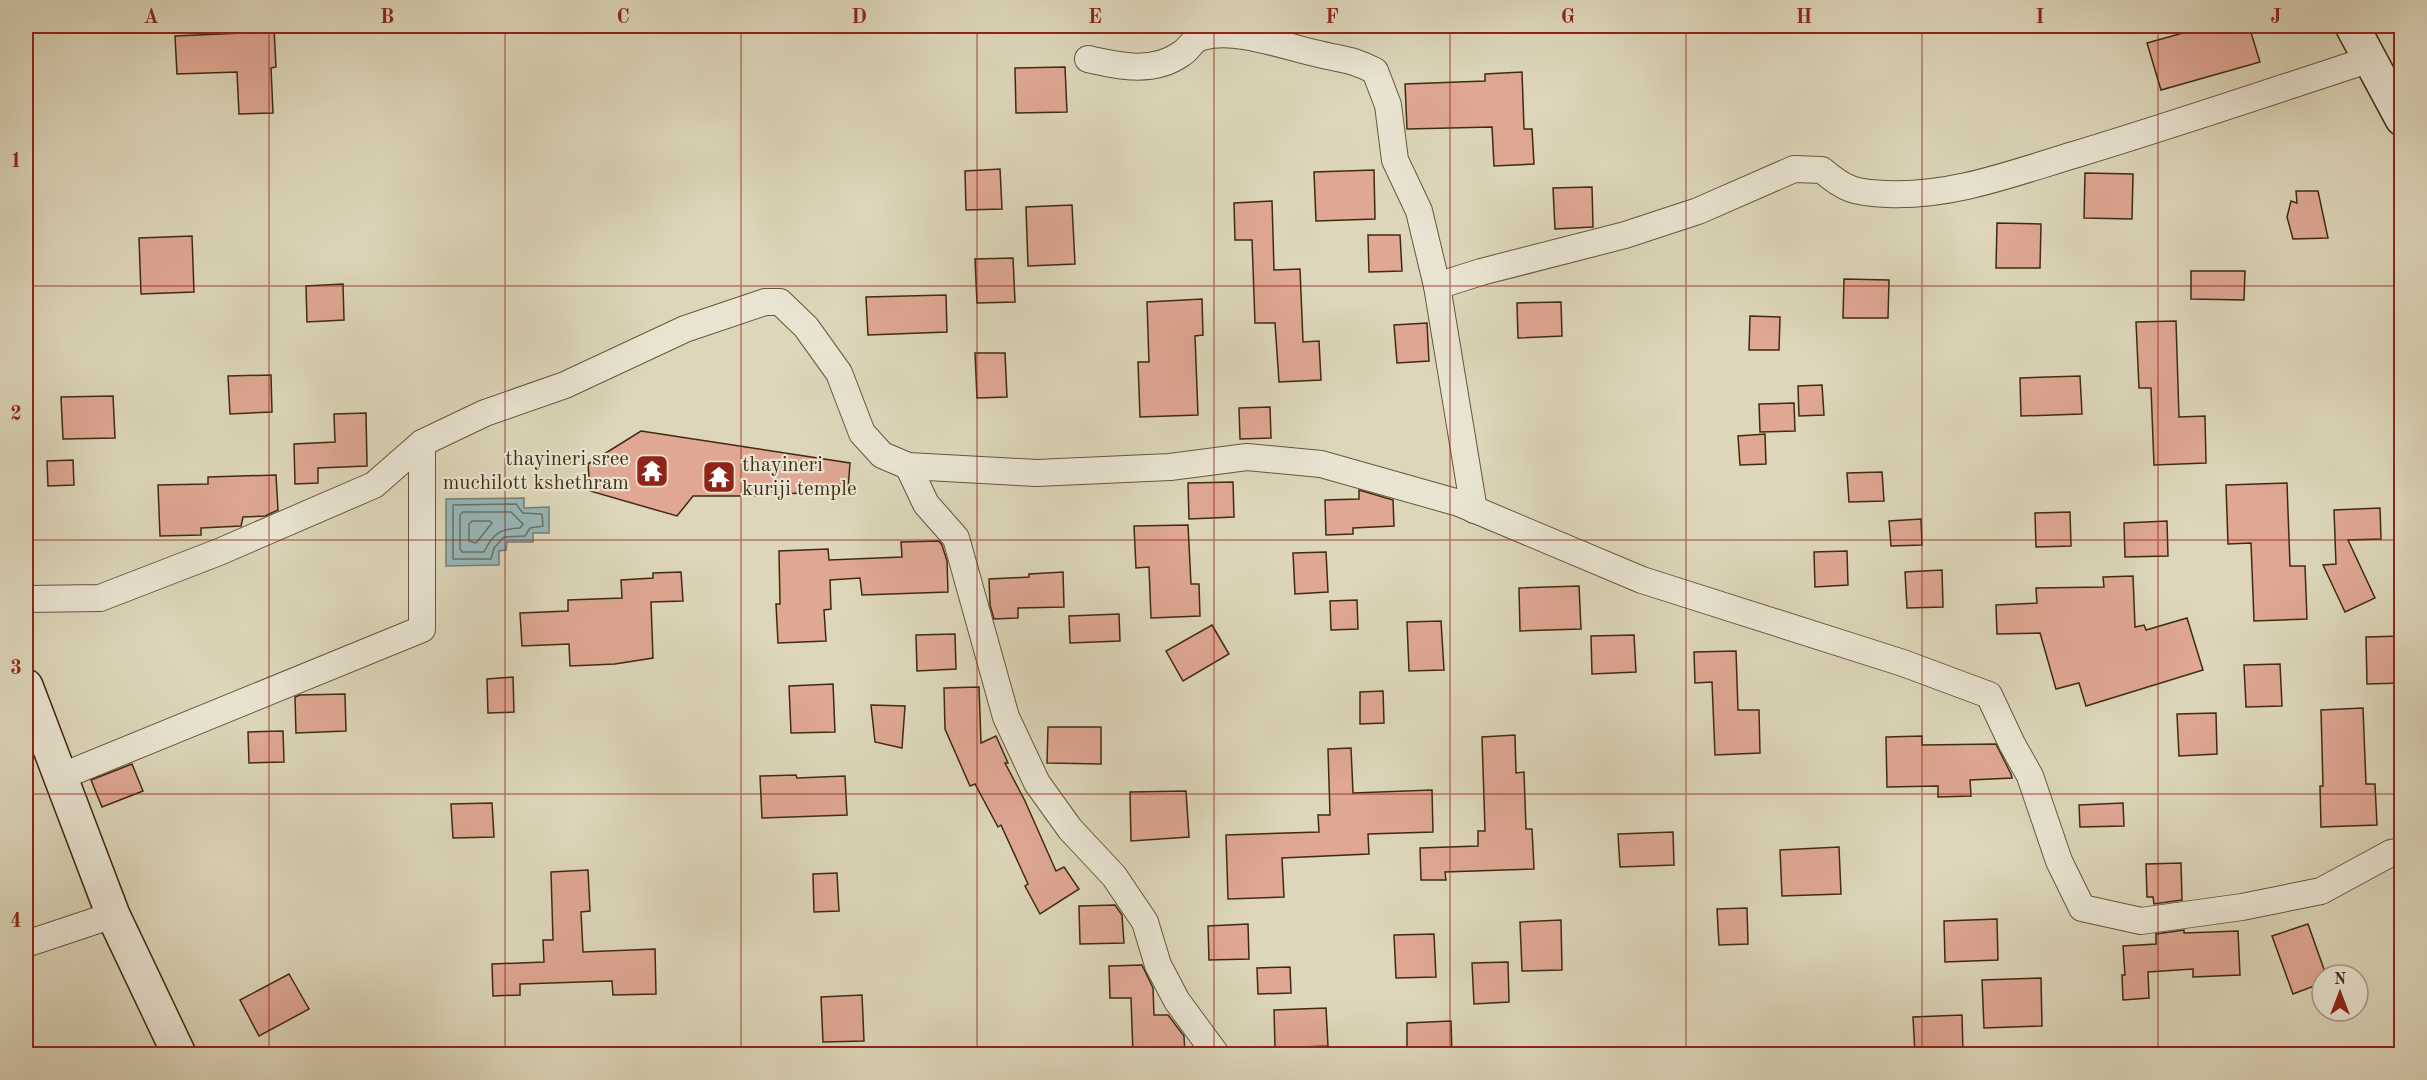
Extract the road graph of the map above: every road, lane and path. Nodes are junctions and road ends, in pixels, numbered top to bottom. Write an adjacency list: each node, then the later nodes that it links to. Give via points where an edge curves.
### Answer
1 (2352, 26): 3 (main road)
2 (1088, 59): 5 (street, via 1129,68 1161,63 1182,54 1203,36 1258,37 1356,61 1375,71 1388,105 1395,160 1419,211)
3 (2371, 59): 4 (main road); 5 (street, via 1964,188 1890,195 1866,193 1841,187 1822,170 1794,169 1698,211 1625,236)
4 (2402, 119)
5 (1437, 286): 8 (street)
6 (422, 443): 7 (street, via 485,413 565,385 685,329 765,302 780,302 806,327 839,373 862,433 882,455); 9 (street, via 374,485 219,552 100,598); 11 (street, via 422,629)
7 (908, 466): 8 (street, via 1037,473 1170,468 1247,458 1321,464); 16 (street, via 926,504 956,538 1006,717 1037,783 1070,829 1114,876 1145,922 1158,964 1177,1001)
8 (1474, 510): 12 (street, via 1642,580 1903,663 1989,695 2030,776 2059,861 2082,908 2141,921 2242,907 2320,891 2391,853)
9 (26, 599)
10 (26, 686): 11 (main road)
11 (60, 777): 13 (main road)
12 (2402, 851)
13 (113, 915): 14 (street); 15 (main road)
14 (26, 944)
15 (179, 1054)
16 (1216, 1054)

